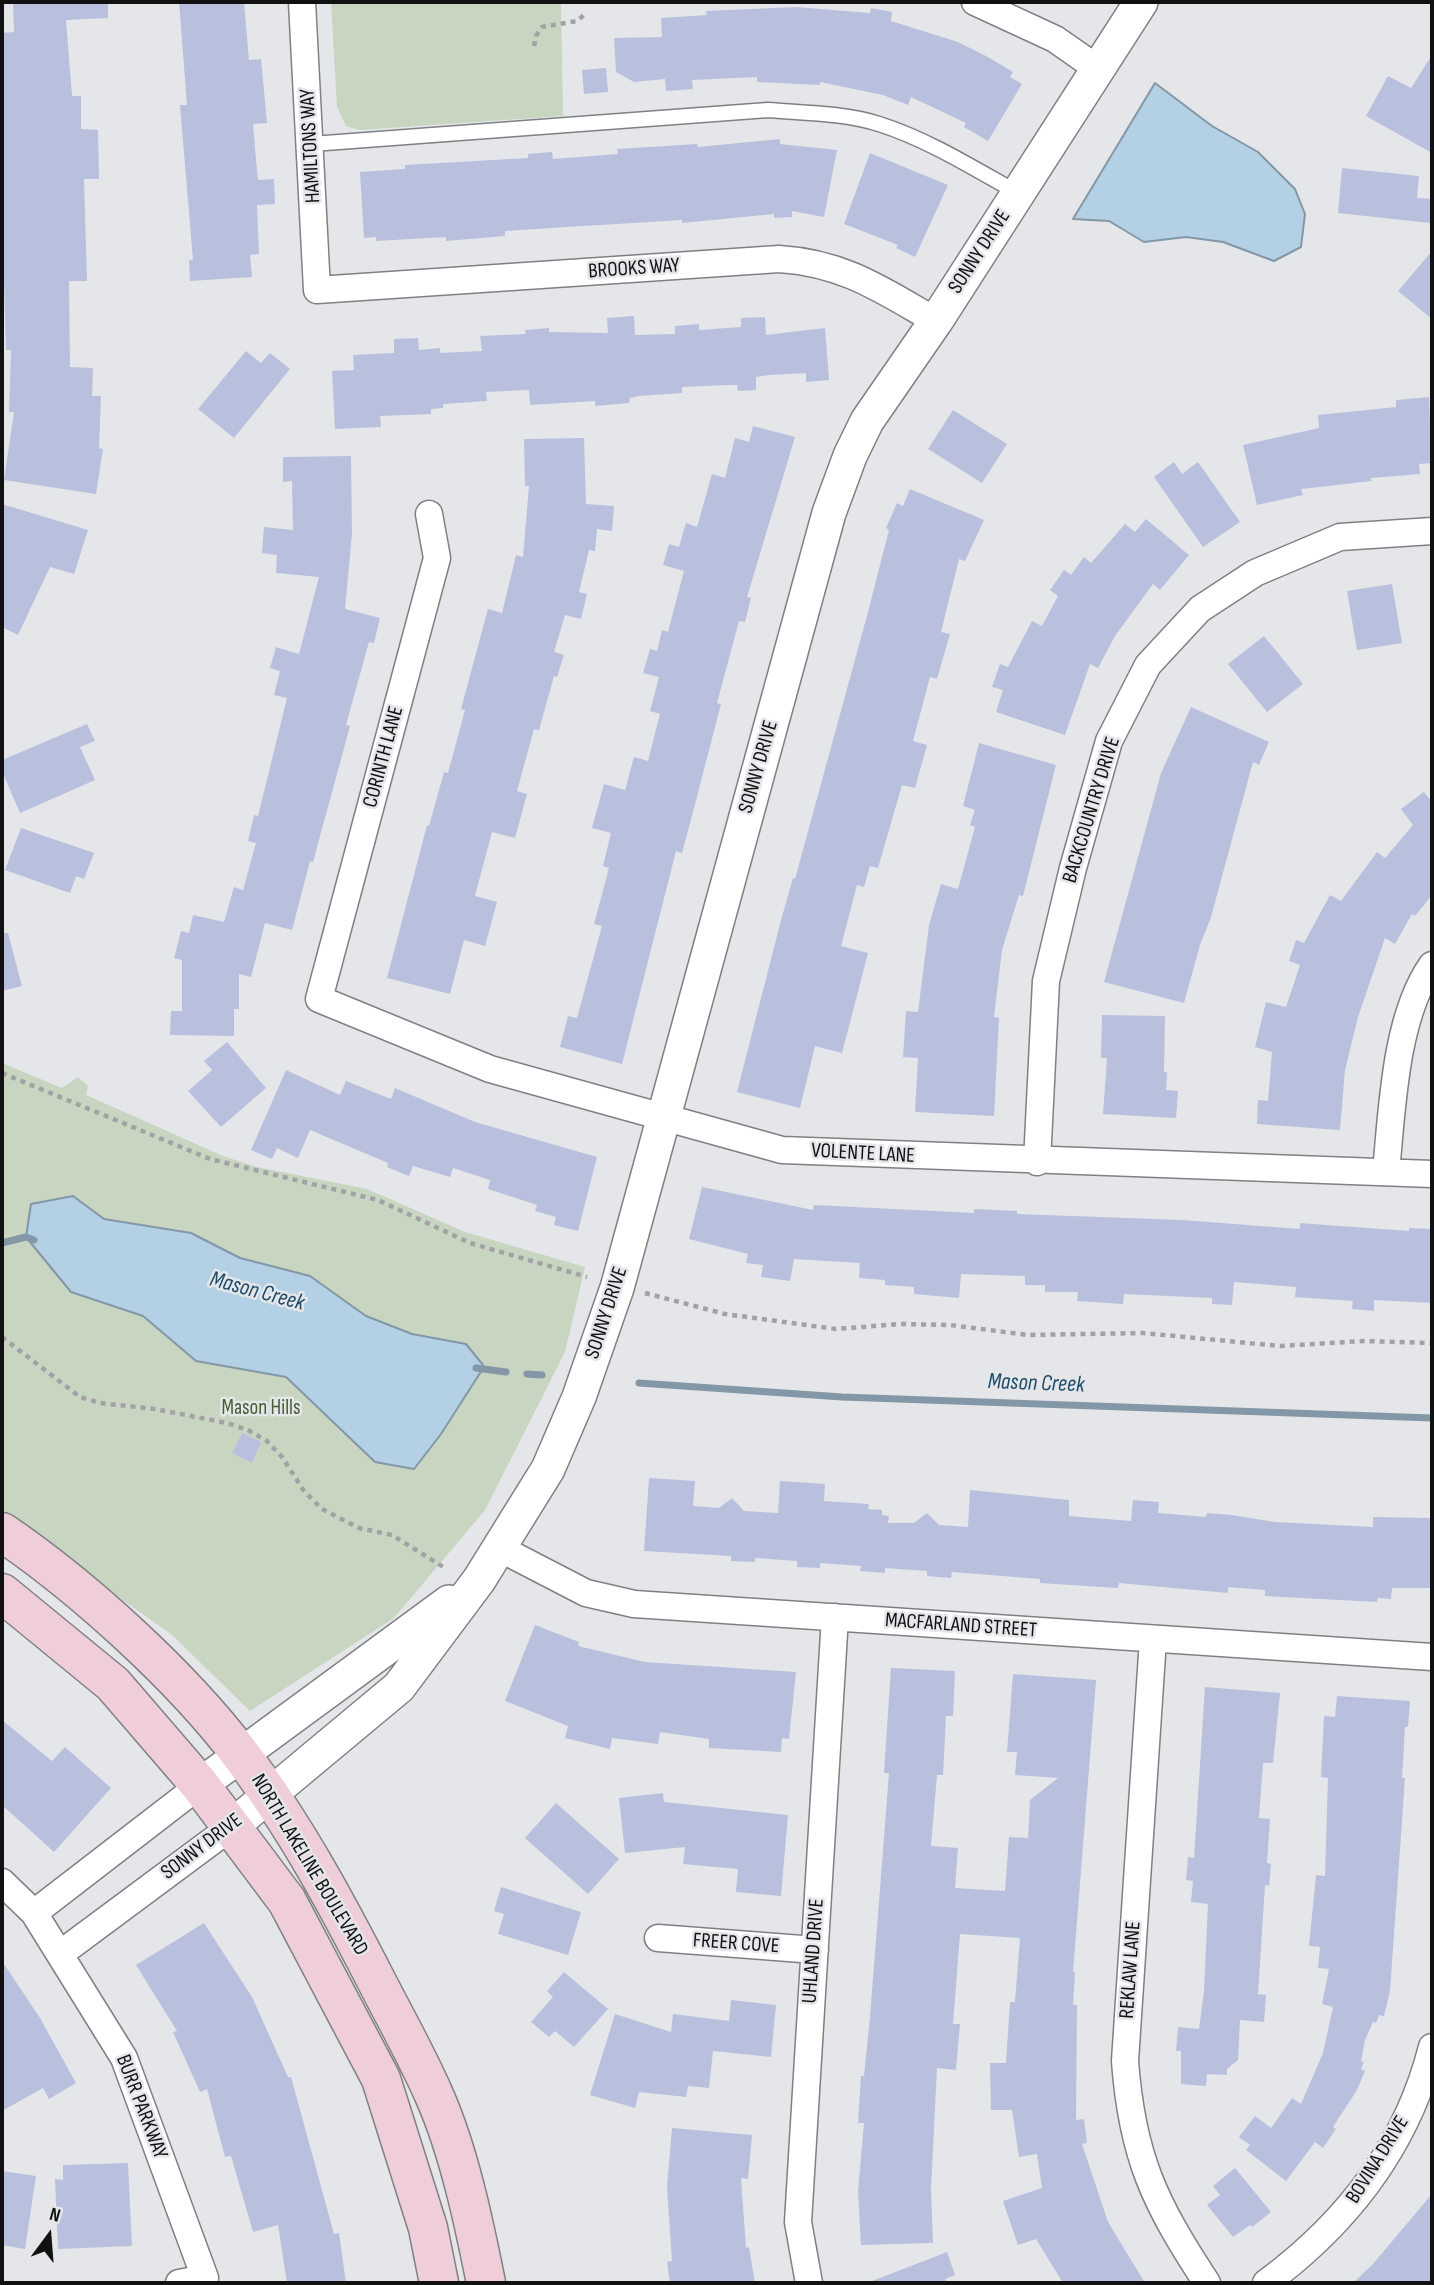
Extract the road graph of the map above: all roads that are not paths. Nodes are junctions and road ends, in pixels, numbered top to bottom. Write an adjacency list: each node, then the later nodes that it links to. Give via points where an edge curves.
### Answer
1 (302, 2): 5 (street, HAMILTONS WAY)
2 (975, 2): 4 (street, via 1055,40)
3 (1141, 2): 4 (street, SONNY DRIVE)
4 (1098, 69): 6 (street, SONNY DRIVE)
5 (312, 144): 6 (lane, via 768,110 829,114 878,124 927,142); 7 (street, HAMILTONS WAY)
6 (1018, 192): 8 (street, SONNY DRIVE)
7 (317, 290): 8 (street, BROOKS WAY, via 779,259 815,261 862,278)
8 (936, 321): 13 (street, SONNY DRIVE, via 867,421 829,513)
9 (429, 514): 12 (street, CORINTH LANE, via 437,558)
10 (1432, 531): 14 (street, BACKCOUNTRY DRIVE, via 1340,537 1255,573 1200,609 1148,665 1110,741 1046,981)
11 (1432, 965): 15 (street, via 1404,1034)
12 (318, 999): 13 (street, VOLENTE LANE, via 490,1069)
13 (662, 1118): 14 (street, VOLENTE LANE, via 782,1150); 18 (street, SONNY DRIVE, via 617,1288 579,1397 548,1469)
14 (1037, 1162): 15 (street, VOLENTE LANE)
15 (1386, 1172): 16 (street, VOLENTE LANE)
16 (1432, 1174)
17 (2, 1532): 24 (main road, NORTH LAKELINE BOULEVARD, via 114,1622 198,1703)
18 (501, 1549): 19 (street, SONNY DRIVE); 21 (street, MACFARLAND STREET, via 586,1593 634,1604)
19 (479, 1580): 24 (street, SONNY DRIVE); 26 (street, SONNY DRIVE, via 399,1688)
20 (2, 1593): 25 (main road, NORTH LAKELINE BOULEVARD, via 113,1684)
21 (835, 1617): 22 (street, MACFARLAND STREET); 31 (street, UHLAND DRIVE)
22 (1153, 1639): 23 (street, MACFARLAND STREET); 38 (street, REKLAW LANE, via 1125,2061 1129,2112 1144,2172 1171,2228)
23 (1432, 1657)
24 (240, 1754): 25 (street, SONNY DRIVE); 26 (main road, NORTH LAKELINE BOULEVARD)
25 (200, 1785): 27 (main road, NORTH LAKELINE BOULEVARD); 29 (street, SONNY DRIVE)
26 (270, 1795): 27 (street, SONNY DRIVE); 36 (main road, NORTH LAKELINE BOULEVARD, via 360,1948 435,2097 473,2217)
27 (230, 1827): 32 (street, SONNY DRIVE); 35 (main road, NORTH LAKELINE BOULEVARD, via 287,1901 381,2079 428,2228)
28 (2, 1882): 29 (street, BURR PARKWAY)
29 (34, 1913): 32 (street, BURR PARKWAY)
30 (658, 1938): 31 (street, FREER COVE)
31 (814, 1950): 37 (street, UHLAND DRIVE, via 798,2222)
32 (60, 1954): 34 (street, BURR PARKWAY, via 124,2058 205,2278)
33 (1432, 2047): 39 (street, BOVINA DRIVE, via 1400,2132 1361,2194 1325,2236)
34 (179, 2283)
35 (439, 2283)
36 (486, 2283)
37 (809, 2283)
38 (1207, 2283)
39 (1266, 2283)

